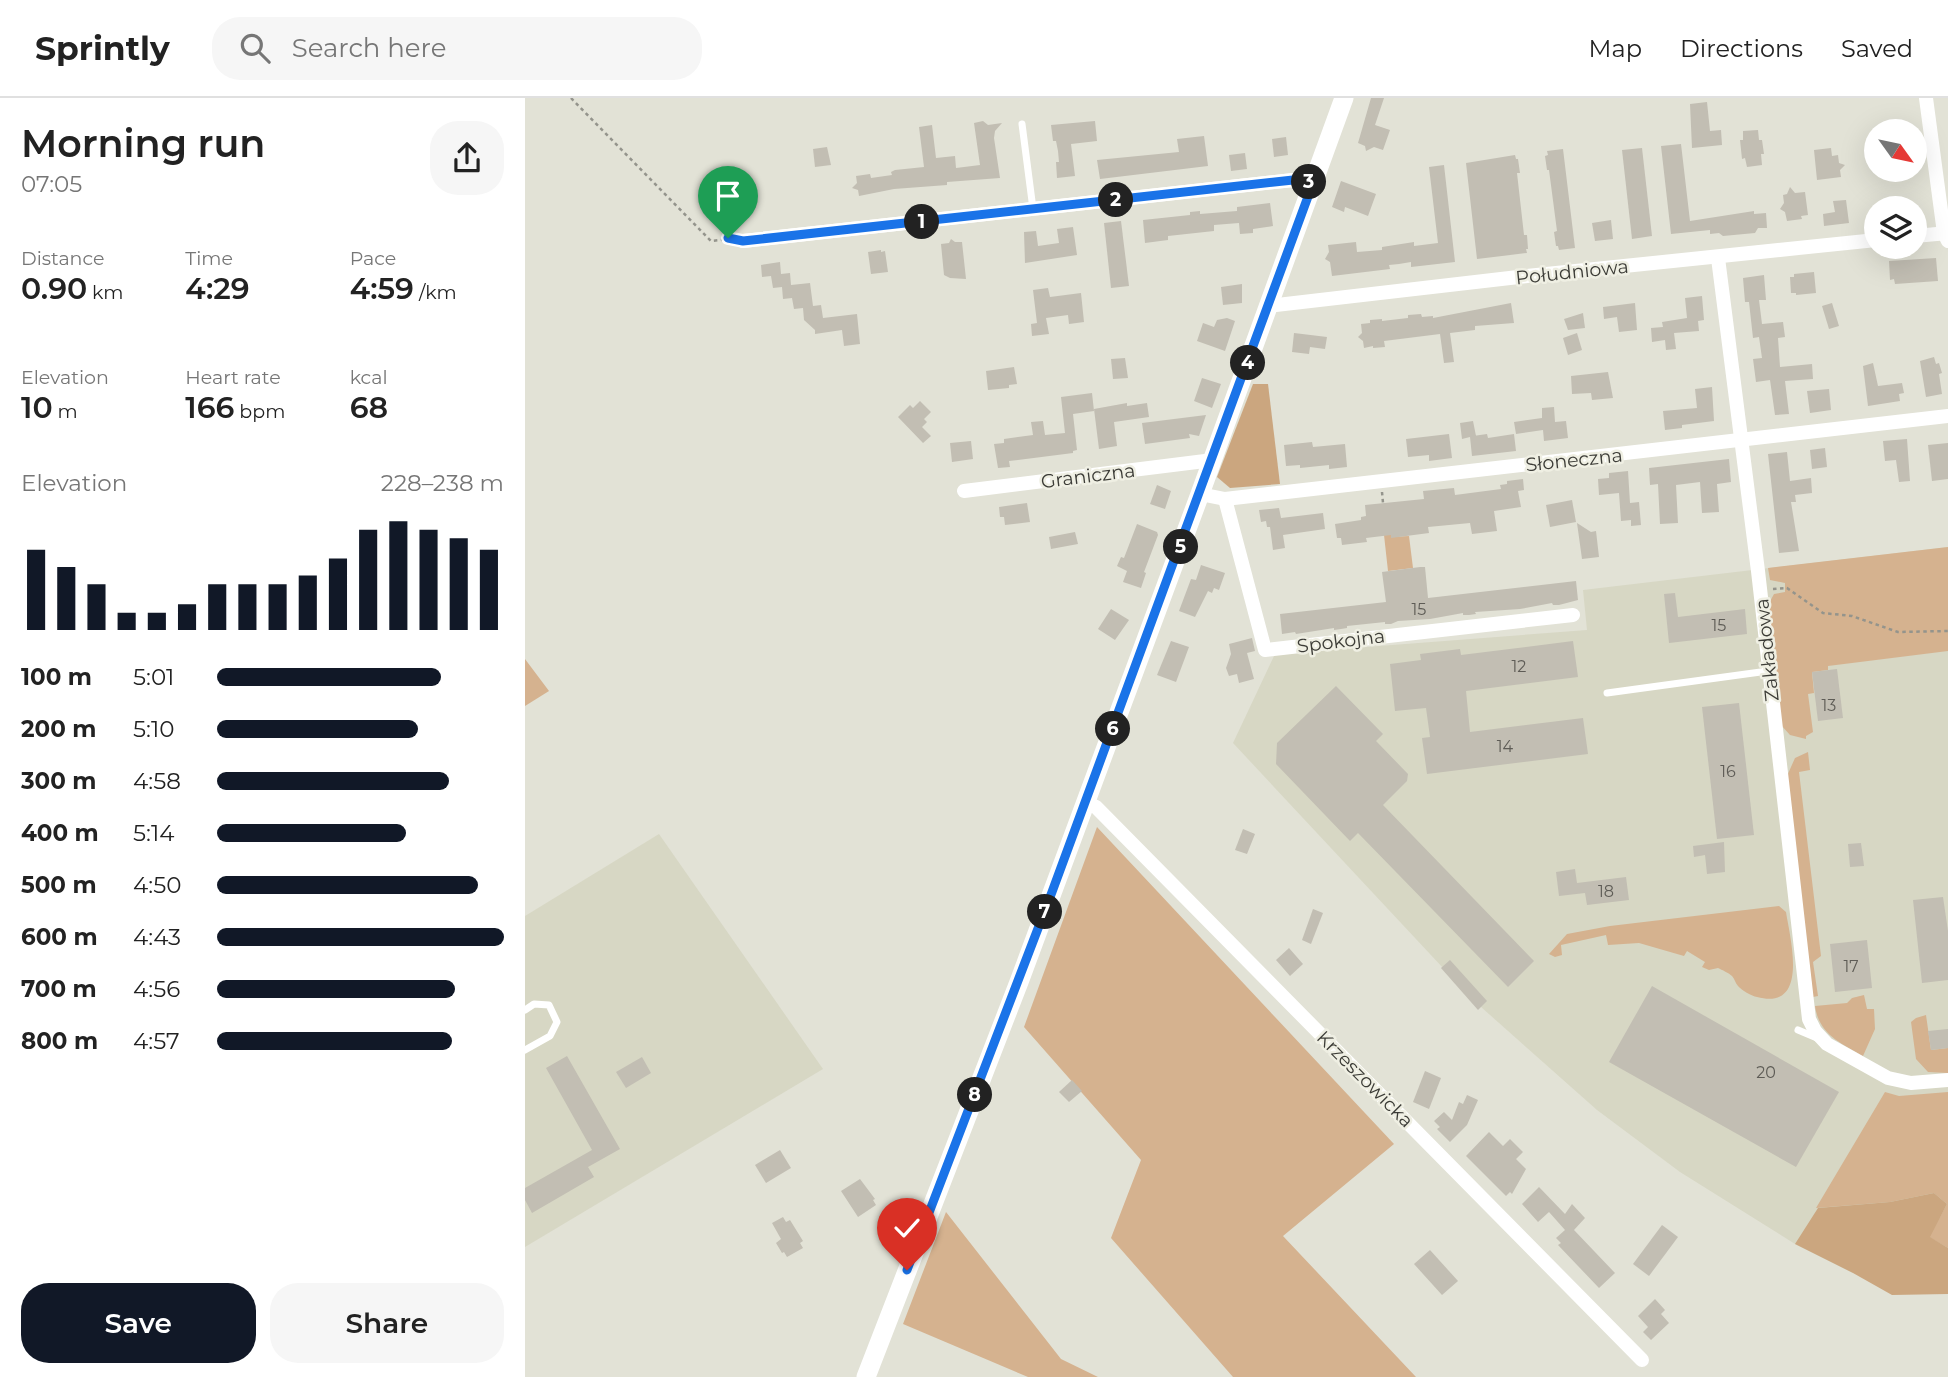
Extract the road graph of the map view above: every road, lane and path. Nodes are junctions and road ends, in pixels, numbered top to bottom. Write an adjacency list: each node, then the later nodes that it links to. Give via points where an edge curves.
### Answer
1 (571, 98): 9 (path, via 711,241)
2 (1344, 98): 5 (street)
3 (1926, 98): 7 (street)
4 (1022, 124): 6 (lane)
5 (1313, 183): 6 (street, via 1293,180); 12 (street)
6 (1033, 209): 9 (street)
7 (1947, 235): 8 (street)
8 (1927, 236)
9 (743, 241)
10 (1864, 241): 11 (street, Południowa)
11 (1718, 258): 12 (street, Południowa); 14 (street, Zakładowa)
12 (1268, 306): 15 (street)
13 (1948, 416): 14 (street, Słoneczna)
14 (1742, 440): 19 (street, Słoneczna); 21 (street, Zakładowa)
15 (1213, 460): 16 (street, Graniczna); 17 (street)
16 (964, 491)
17 (1200, 494): 19 (street, Słoneczna); 26 (street)
18 (1382, 498): 20 (path)
19 (1225, 499): 22 (street, Spokojna, via 1265,650)
20 (1383, 503)
21 (1760, 590): 23 (path, via 1787,588 1823,613 1898,632); 24 (street, Zakładowa)
22 (1573, 615)
23 (1948, 631)
24 (1768, 671): 25 (lane); 29 (street, Zakładowa, via 1805,999 1812,1026)
25 (1607, 693)
26 (1086, 802): 32 (street, Krzeszowicka, via 1096,807); 33 (street)
27 (525, 1010): 30 (lane, via 534,1004 549,1006 557,1022 550,1036)
28 (1798, 1030): 29 (lane)
29 (1821, 1039): 31 (street, via 1897,1081)
30 (525, 1050)
31 (1948, 1080)
32 (1642, 1360)
33 (866, 1377)

